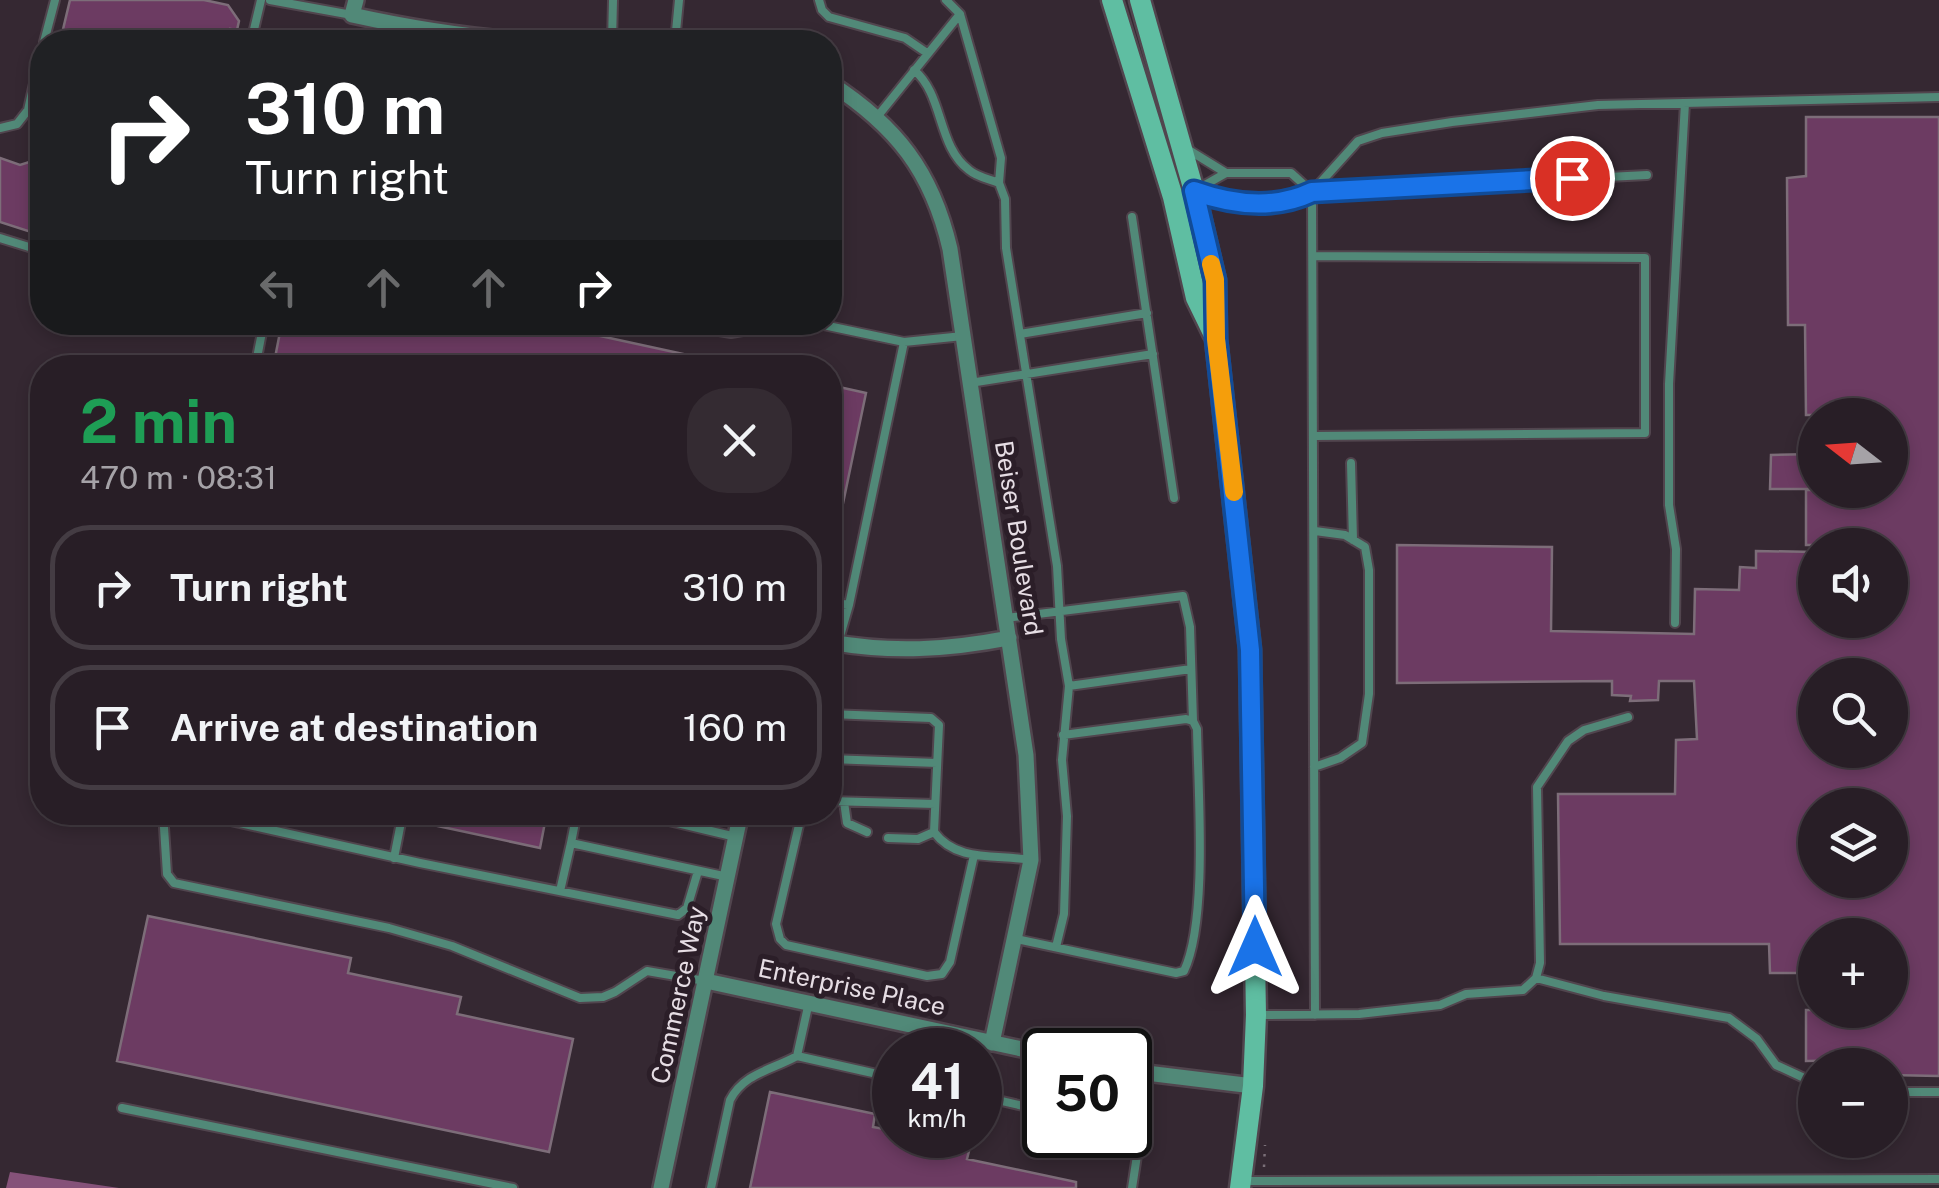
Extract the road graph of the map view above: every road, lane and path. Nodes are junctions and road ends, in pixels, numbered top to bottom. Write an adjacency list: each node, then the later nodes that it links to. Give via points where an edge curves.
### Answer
1 (54, 0): 12 (lane)
2 (261, 0): 13 (lane)
3 (270, 0): 10 (lane)
4 (613, 0): 15 (lane)
5 (679, 0): 16 (lane)
6 (819, 0): 17 (lane, via 829,17 905,38)
7 (946, 0): 11 (lane)
8 (1112, 0): 30 (main road)
9 (1140, 0): 25 (main road)
10 (354, 8): 14 (street)
11 (960, 14): 17 (lane); 28 (lane, via 1001,158)
12 (47, 30)
13 (254, 30)
14 (444, 30)
15 (612, 30)
16 (676, 30)
17 (927, 54): 18 (lane)
18 (914, 70): 23 (lane); 28 (lane, via 932,90 963,165)
19 (842, 92): 23 (street, Beiser Boulevard)
20 (1939, 96): 22 (lane)
21 (30, 101): 24 (lane, via 18,124)
22 (1685, 102): 29 (lane, via 1598,105 1382,133 1358,141); 53 (lane, via 1670,384)
23 (878, 117): 38 (street, Beiser Boulevard, via 907,150 942,216)
24 (0, 128)
25 (1181, 145): 26 (lane); 30 (main road)
26 (1226, 173): 29 (lane, via 1290,174); 30 (lane)
27 (1647, 174): 29 (lane)
28 (999, 183): 37 (lane)
29 (1312, 192): 30 (lane, via 1288,203); 34 (lane)
30 (1183, 194): 90 (main road, via 1215,280 1250,650)
31 (1132, 217): 35 (lane)
32 (0, 238): 33 (lane)
33 (30, 247)
34 (1313, 256): 43 (lane); 43 (lane, via 1645,258 1645,433)
35 (1147, 313): 37 (lane); 40 (lane)
36 (842, 329): 39 (lane)
37 (1020, 334): 41 (lane)
38 (963, 336): 39 (lane); 42 (street, Beiser Boulevard)
39 (904, 342): 49 (lane)
40 (1153, 354): 41 (lane); 45 (lane)
41 (1026, 374): 42 (lane); 50 (lane)
42 (970, 383): 51 (street, Beiser Boulevard)
43 (1315, 436): 46 (lane)
44 (1351, 463): 47 (lane)
45 (1174, 498)
46 (1315, 532): 47 (lane); 64 (lane)
47 (1353, 540): 64 (lane, via 1364,547 1369,570 1369,694 1362,743)
48 (842, 604): 49 (lane)
49 (849, 605): 52 (lane)
50 (1060, 610): 51 (lane); 56 (lane, via 1182,596); 57 (lane)
51 (1006, 618): 54 (street, Beiser Boulevard)
52 (842, 622)
53 (1675, 622)
54 (1008, 638): 55 (street, via 928,650); 81 (street, Beiser Boulevard, via 1026,755)
55 (842, 643)
56 (1191, 669): 57 (lane); 60 (lane)
57 (1070, 686): 61 (lane)
58 (842, 714): 63 (lane, via 931,718 939,725)
59 (1628, 717): 87 (lane, via 1568,741 1537,787)
60 (1193, 722): 61 (lane); 86 (lane, via 1198,870 1184,971)
61 (1063, 735): 86 (lane, via 1064,914)
62 (842, 760): 63 (lane)
63 (937, 763): 66 (lane)
64 (1314, 767): 91 (lane)
65 (844, 802): 66 (lane); 74 (lane, via 847,823)
66 (936, 804): 75 (lane)
67 (164, 825): 88 (lane, via 167,874 174,883 389,928 580,998 603,997 647,971)
68 (248, 825): 80 (lane)
69 (400, 825): 80 (lane)
70 (574, 825): 78 (lane)
71 (686, 825): 76 (lane)
72 (738, 825): 76 (street, Commerce Way)
73 (799, 825): 79 (lane, via 776,924 780,939 927,976 942,974 950,962)
74 (867, 832)
75 (934, 832): 77 (lane); 79 (lane, via 943,844)
76 (736, 837): 83 (street, Commerce Way)
77 (888, 838)
78 (571, 843): 82 (lane); 84 (lane)
79 (974, 855): 81 (lane)
80 (394, 858): 84 (lane)
81 (1031, 860): 85 (street, Beiser Boulevard)
82 (698, 871): 83 (lane); 84 (lane, via 687,908 678,915)
83 (728, 877): 88 (street, Commerce Way)
84 (560, 891)
85 (1016, 939): 86 (lane); 93 (street, Beiser Boulevard)
86 (1056, 947)
87 (1536, 978): 91 (lane, via 1523,990 1466,994 1440,1004); 97 (lane, via 1729,1018 1758,1039 1776,1065)
88 (706, 981): 89 (street, Enterprise Place); 106 (street, Commerce Way)
89 (809, 1002): 92 (street, Enterprise Place); 94 (lane)
90 (1256, 1015): 91 (lane); 98 (main road)
91 (1315, 1015)
92 (922, 1028)
93 (996, 1028)
94 (797, 1056): 95 (lane); 107 (lane, via 736,1088)
95 (872, 1073)
96 (1152, 1074): 98 (street)
97 (1798, 1076)
98 (1253, 1086): 104 (main road)
99 (1908, 1092): 100 (lane)
100 (1939, 1092)
101 (122, 1108): 105 (lane)
102 (1137, 1158): 108 (lane)
103 (1939, 1179): 104 (lane)
104 (1241, 1184)
105 (513, 1188)
106 (662, 1188)
107 (711, 1188)
108 (1132, 1188)

